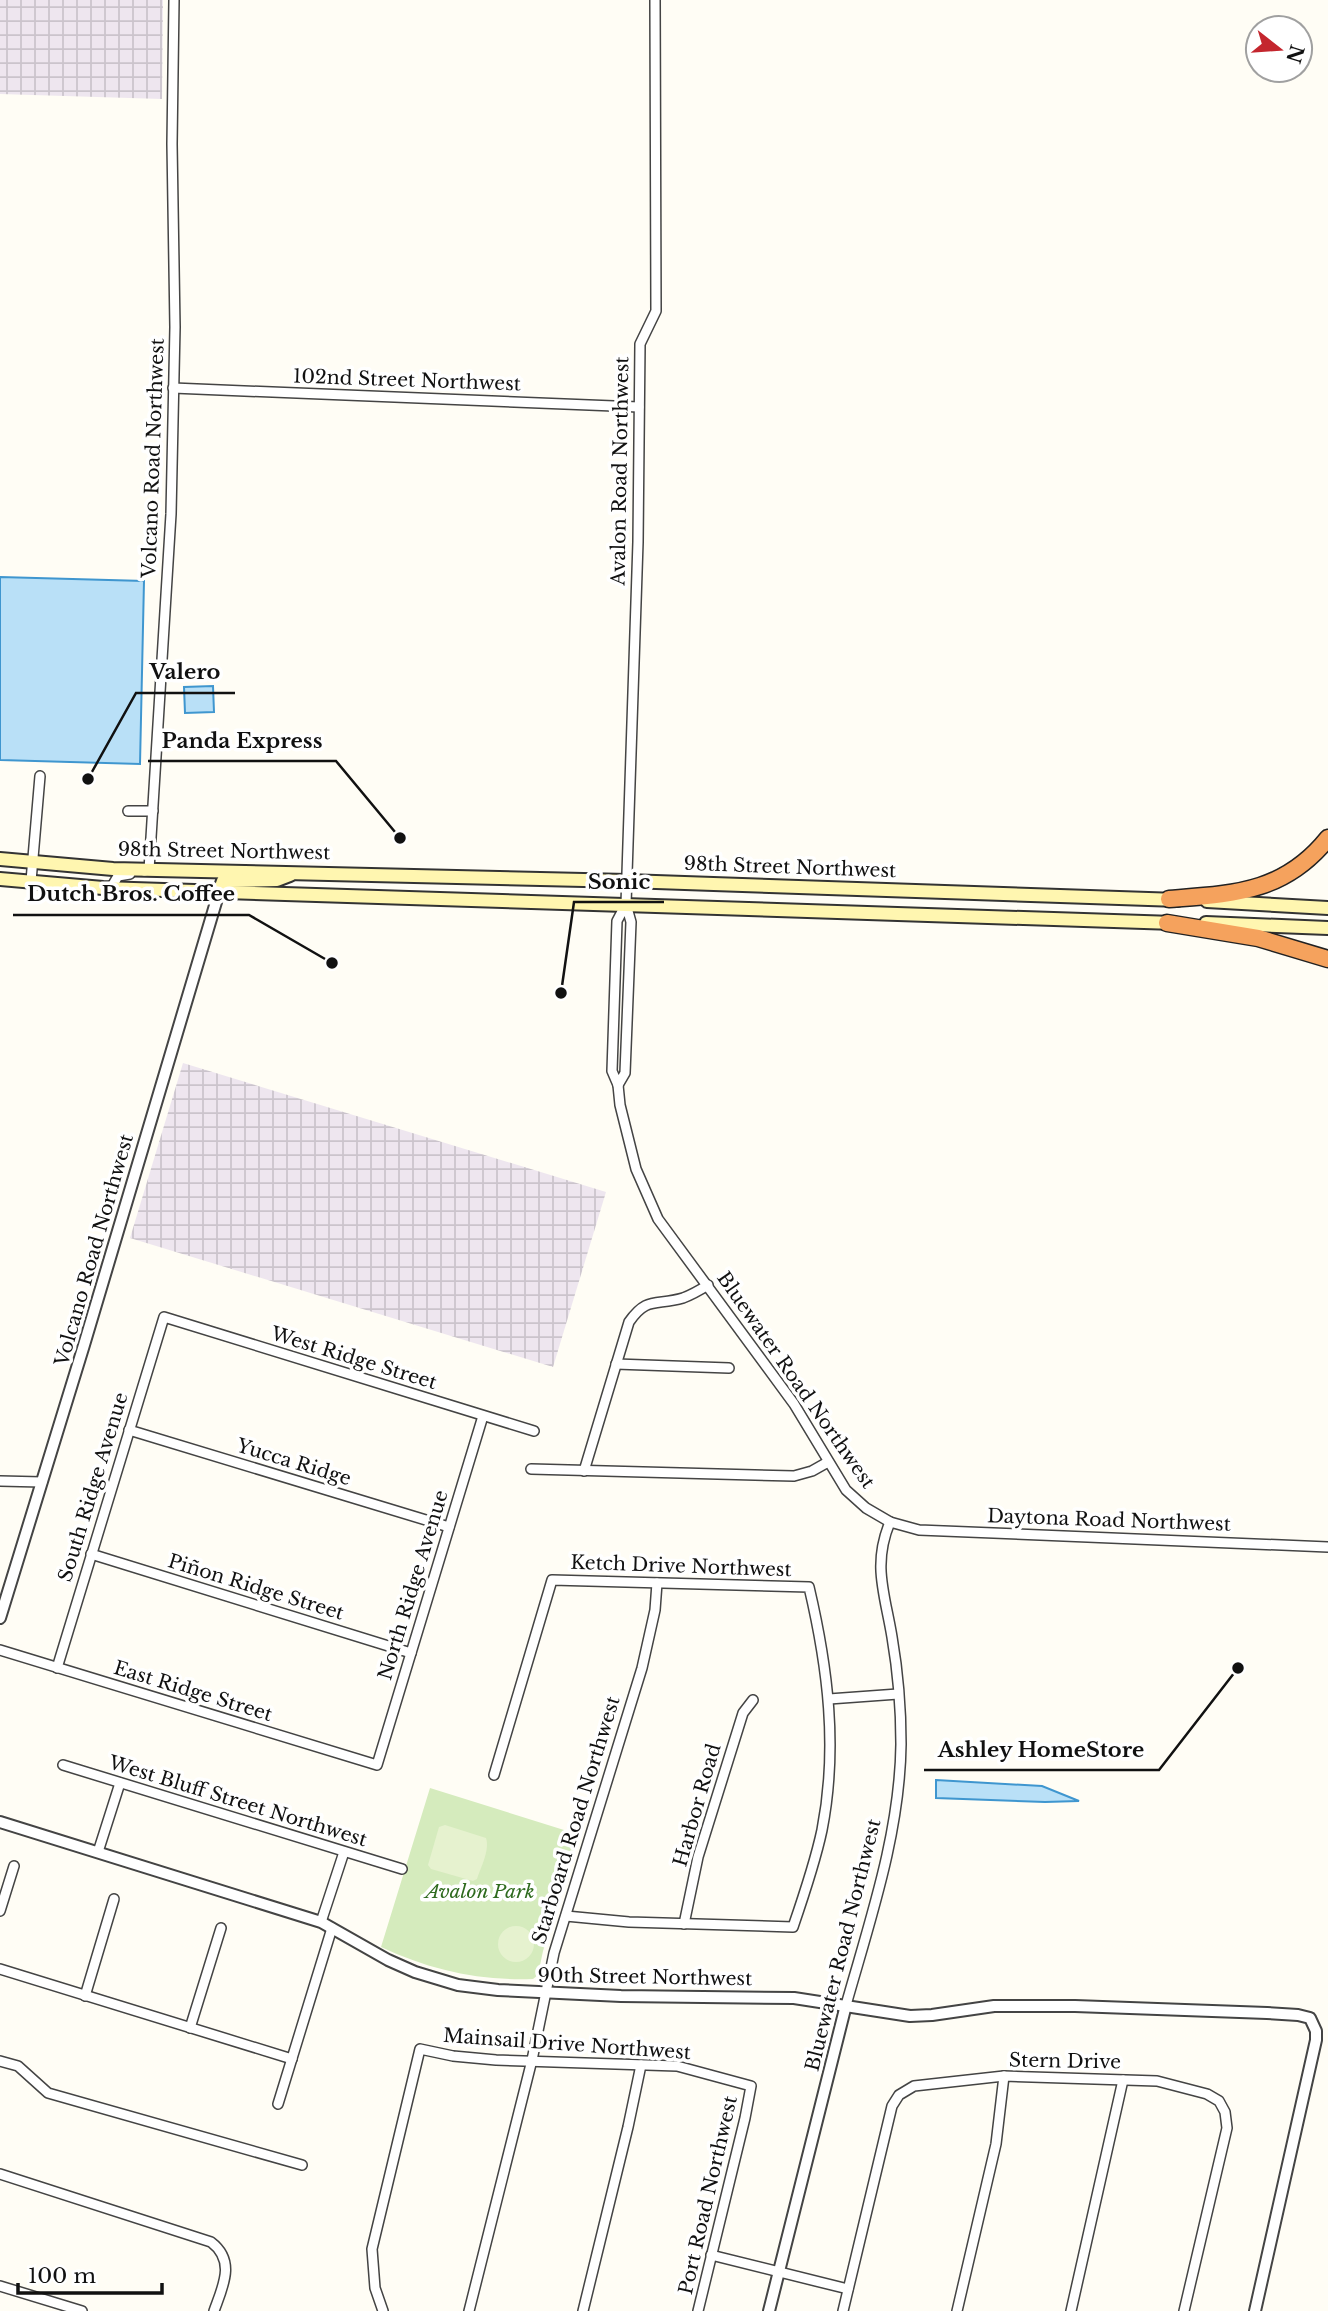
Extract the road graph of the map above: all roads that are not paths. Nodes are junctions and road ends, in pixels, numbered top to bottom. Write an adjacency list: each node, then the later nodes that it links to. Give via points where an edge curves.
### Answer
1 (174, 0): 3 (street, Volcano Road Northwest)
2 (655, 0): 4 (street, Avalon Road Northwest, via 656,311 640,344)
3 (173, 388): 4 (street, 102nd Street Northwest); 7 (street, Volcano Road Northwest, via 171,514)
4 (639, 407): 17 (street, Avalon Road Northwest)
5 (40, 776): 10 (street)
6 (128, 811): 7 (street)
7 (153, 811): 11 (street, Volcano Road Northwest)
8 (1328, 838): 20 (highway, via 1302,865 1267,885)
9 (0, 859): 10 (main road, 98th Street Northwest)
10 (32, 862): 11 (main road, 98th Street Northwest); 16 (street)
11 (149, 870): 12 (main road, 98th Street Northwest); 14 (street)
12 (191, 871): 13 (main road, 98th Street Northwest); 14 (main road, via 169,878)
13 (295, 872): 17 (main road, 98th Street Northwest); 19 (main road, via 277,880 223,881)
14 (118, 876): 18 (street)
15 (0, 879): 16 (main road, 98th Street Northwest)
16 (31, 881): 18 (main road, 98th Street Northwest)
17 (627, 881): 20 (main road, 98th Street Northwest); 21 (street, Avalon Road Northwest)
18 (111, 888): 19 (main road, 98th Street Northwest)
19 (219, 892): 21 (main road, 98th Street Northwest); 37 (street, Volcano Road Northwest)
20 (1169, 899): 22 (main road, 98th Street Northwest)
21 (626, 904): 23 (main road, 98th Street Northwest); 26 (street, Bluewater Road Northwest, via 617,921 612,1072 641,1182 658,1219)
22 (1328, 908)
23 (1167, 923): 24 (main road, 98th Street Northwest); 25 (highway, via 1258,938)
24 (1328, 928)
25 (1328, 958)
26 (708, 1285): 28 (street, via 686,1297 637,1310); 33 (street, Bluewater Road Northwest, via 794,1404)
27 (164, 1317): 30 (street, West Ridge Street); 31 (street, South Ridge Avenue)
28 (616, 1364): 29 (street); 35 (street)
29 (729, 1368)
30 (483, 1416): 32 (street, West Ridge Street); 39 (street, North Ridge Avenue)
31 (129, 1430): 39 (street, Yucca Ridge); 41 (street, South Ridge Avenue)
32 (534, 1431)
33 (828, 1462): 35 (street, via 794,1476); 38 (street, Bluewater Road Northwest, via 846,1490)
34 (531, 1469): 35 (street)
35 (584, 1471)
36 (0, 1481): 37 (street)
37 (42, 1482): 43 (street, Volcano Road Northwest)
38 (890, 1522): 40 (street, Daytona Road Northwest, via 919,1530); 47 (street, Bluewater Road Northwest, via 880,1575)
39 (449, 1527): 45 (street, North Ridge Avenue)
40 (1328, 1547)
41 (91, 1554): 45 (street, Piñon Ridge Street); 46 (street, South Ridge Avenue)
42 (657, 1583): 48 (street, Ketch Drive Northwest, via 809,1587); 52 (street, Ketch Drive Northwest, via 552,1580); 61 (street, Starboard Road Northwest, via 642,1668)
43 (0, 1618)
44 (0, 1650): 46 (street, East Ridge Street)
45 (411, 1653): 51 (street, North Ridge Avenue)
46 (57, 1668): 51 (street, East Ridge Street)
47 (898, 1694): 48 (street); 69 (street, Bluewater Road Northwest, via 900,1759 892,1831)
48 (829, 1699): 63 (street, via 831,1742 822,1830 793,1927)
49 (754, 1700): 63 (street, Harbor Road, via 743,1713 698,1857)
50 (63, 1765): 53 (street, West Bluff Street Northwest)
51 (377, 1765)
52 (494, 1775)
53 (120, 1783): 55 (street); 56 (street, West Bluff Street Northwest)
54 (0, 1822): 55 (street, 90th Street Northwest)
55 (98, 1852): 62 (street, 90th Street Northwest)
56 (344, 1852): 58 (street, West Bluff Street Northwest); 62 (street)
57 (14, 1866): 60 (street)
58 (402, 1869)
59 (114, 1899): 68 (street)
60 (0, 1911)
61 (566, 1916): 63 (street); 67 (street, Starboard Road Northwest)
62 (321, 1922): 65 (street, 90th Street Northwest)
63 (684, 1924)
64 (220, 1928): 70 (street)
65 (332, 1928): 67 (street, 90th Street Northwest, via 415,1972 458,1984); 71 (street)
66 (0, 1969): 68 (street)
67 (546, 1992): 69 (street, 90th Street Northwest, via 794,1998); 72 (street, Starboard Road Northwest)
68 (85, 1996): 70 (street)
69 (846, 2005): 82 (street, Bluewater Road Northwest); 96 (street, 90th Street Northwest, via 910,2016 994,2006 1310,2018 1316,2040)
70 (190, 2028): 71 (street)
71 (292, 2059): 78 (street)
72 (532, 2060): 74 (street, Mainsail Drive Northwest); 87 (street, Mainsail Drive Northwest, via 475,2058 420,2049 375,2233 372,2269); 88 (street, Starboard Road Northwest)
73 (0, 2061): 79 (street, via 18,2066 48,2093)
74 (641, 2065): 77 (street, Mainsail Drive Northwest, via 677,2066); 89 (street)
75 (1004, 2076): 76 (street, Stern Drive); 84 (street, Stern Drive, via 914,2086 899,2095 892,2106); 93 (street, via 996,2144)
76 (1123, 2080): 94 (street); 95 (street, Stern Drive, via 1157,2081 1207,2094 1219,2101 1225,2112 1227,2128)
77 (751, 2086): 81 (street, Port Road Northwest)
78 (278, 2105)
79 (302, 2165)
80 (0, 2174): 86 (street, via 211,2242 226,2261)
81 (711, 2255): 82 (street); 90 (street, Port Road Northwest)
82 (779, 2271): 84 (street); 91 (street, Bluewater Road Northwest)
83 (0, 2286): 85 (street)
84 (848, 2289): 92 (street)
85 (82, 2311)
86 (214, 2311)
87 (383, 2311)
88 (469, 2311)
89 (583, 2311)
90 (698, 2311)
91 (769, 2311)
92 (843, 2311)
93 (957, 2311)
94 (1071, 2311)
95 (1184, 2311)
96 (1255, 2311)

